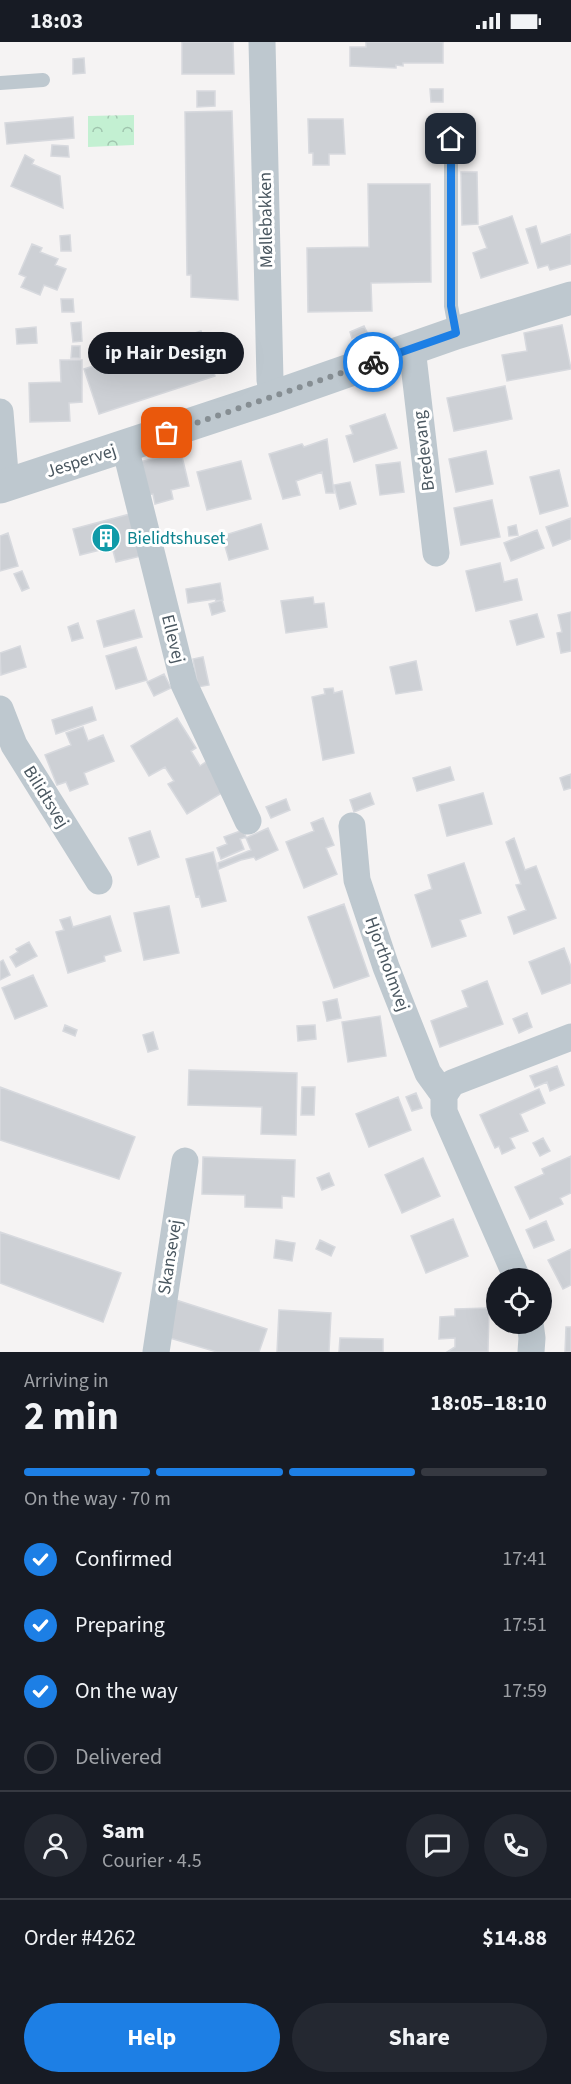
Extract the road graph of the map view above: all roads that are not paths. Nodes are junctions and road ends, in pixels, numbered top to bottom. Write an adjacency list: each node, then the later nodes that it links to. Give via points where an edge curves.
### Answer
1 (262, 42): 8 (street, Møllebakken)
2 (43, 80): 3 (lane)
3 (0, 83)
4 (451, 139): 6 (lane, via 451,306)
5 (571, 298): 6 (street, Jespervej)
6 (456, 333): 7 (street, Jespervej)
7 (412, 348): 8 (street, Jespervej); 12 (street, Bredevang)
8 (273, 397): 10 (street, Jespervej)
9 (0, 412): 11 (street)
10 (125, 447): 11 (street, Jespervej); 14 (street, Ellevej, via 184,684)
11 (3, 486)
12 (436, 553)
13 (0, 709): 16 (street, Bilidtsvej, via 14,745)
14 (248, 820)
15 (352, 826): 18 (street, Hjortholmvej, via 357,880 386,967 428,1073)
16 (99, 881)
17 (571, 1037): 18 (street, via 452,1083)
18 (444, 1095): 20 (street, Hjortholmvej, via 444,1113)
19 (185, 1161): 22 (street, Skansevej)
20 (513, 1268)
21 (531, 1334): 23 (street)
22 (156, 1352)
23 (531, 1352)

